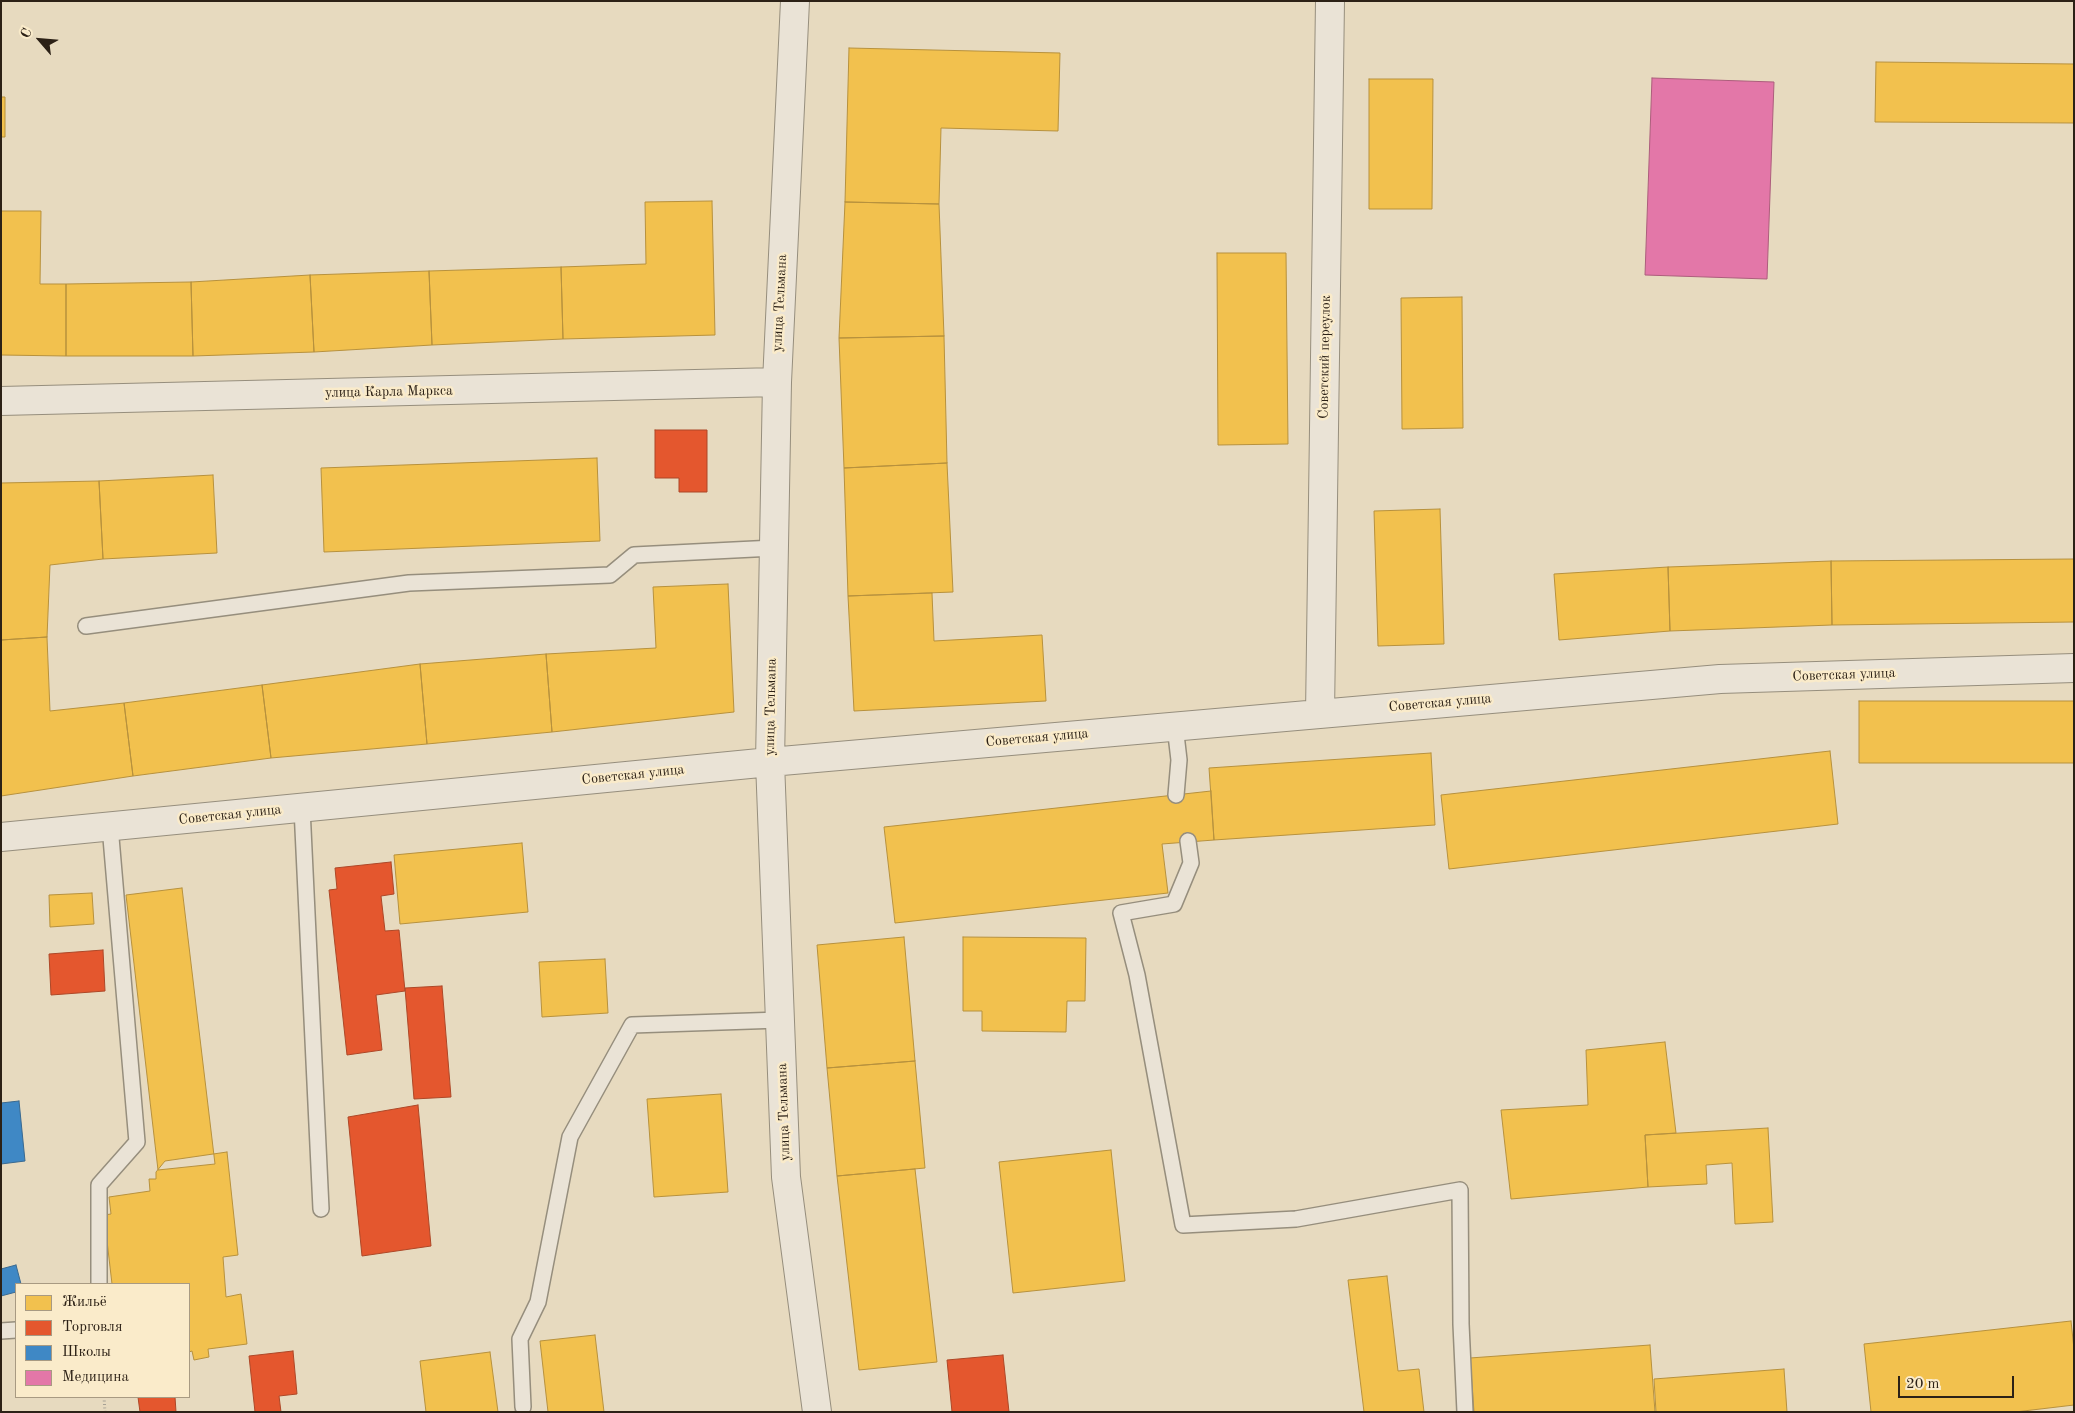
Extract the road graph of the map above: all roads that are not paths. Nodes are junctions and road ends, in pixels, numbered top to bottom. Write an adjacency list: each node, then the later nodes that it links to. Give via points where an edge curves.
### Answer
1 (795, 1): 3 (street, улица Тельмана)
2 (1330, 1): 8 (street, Советский переулок)
3 (776, 382): 4 (street, улица Карла Маркса); 5 (street, улица Тельмана)
4 (1, 401)
5 (774, 548): 6 (lane, via 634,556 610,575 409,583); 10 (street, улица Тельмана)
6 (86, 626)
7 (2074, 668): 8 (street, Советская улица, via 1720,679)
8 (1320, 714): 9 (street, Советская улица)
9 (1175, 726): 10 (street, Советская улица); 11 (lane, via 1179,760)
10 (770, 762): 12 (street, Советская улица); 16 (street, улица Тельмана)
11 (1176, 795)
12 (302, 808): 13 (street, Советская улица); 17 (lane)
13 (110, 826): 14 (street, Советская улица); 18 (lane, via 137,1142 100,1185)
14 (1, 837)
15 (1188, 842): 23 (lane, via 1191,863 1174,904 1120,914 1137,975 1182,1225 1296,1219 1460,1190)
16 (780, 1020): 21 (lane, via 632,1025 570,1137 538,1302 520,1340); 22 (street, улица Тельмана, via 786,1177)
17 (321, 1209)
18 (99, 1283)
19 (15, 1330): 20 (lane)
20 (1, 1331)
21 (524, 1407)
22 (817, 1412)
23 (1464, 1412)

